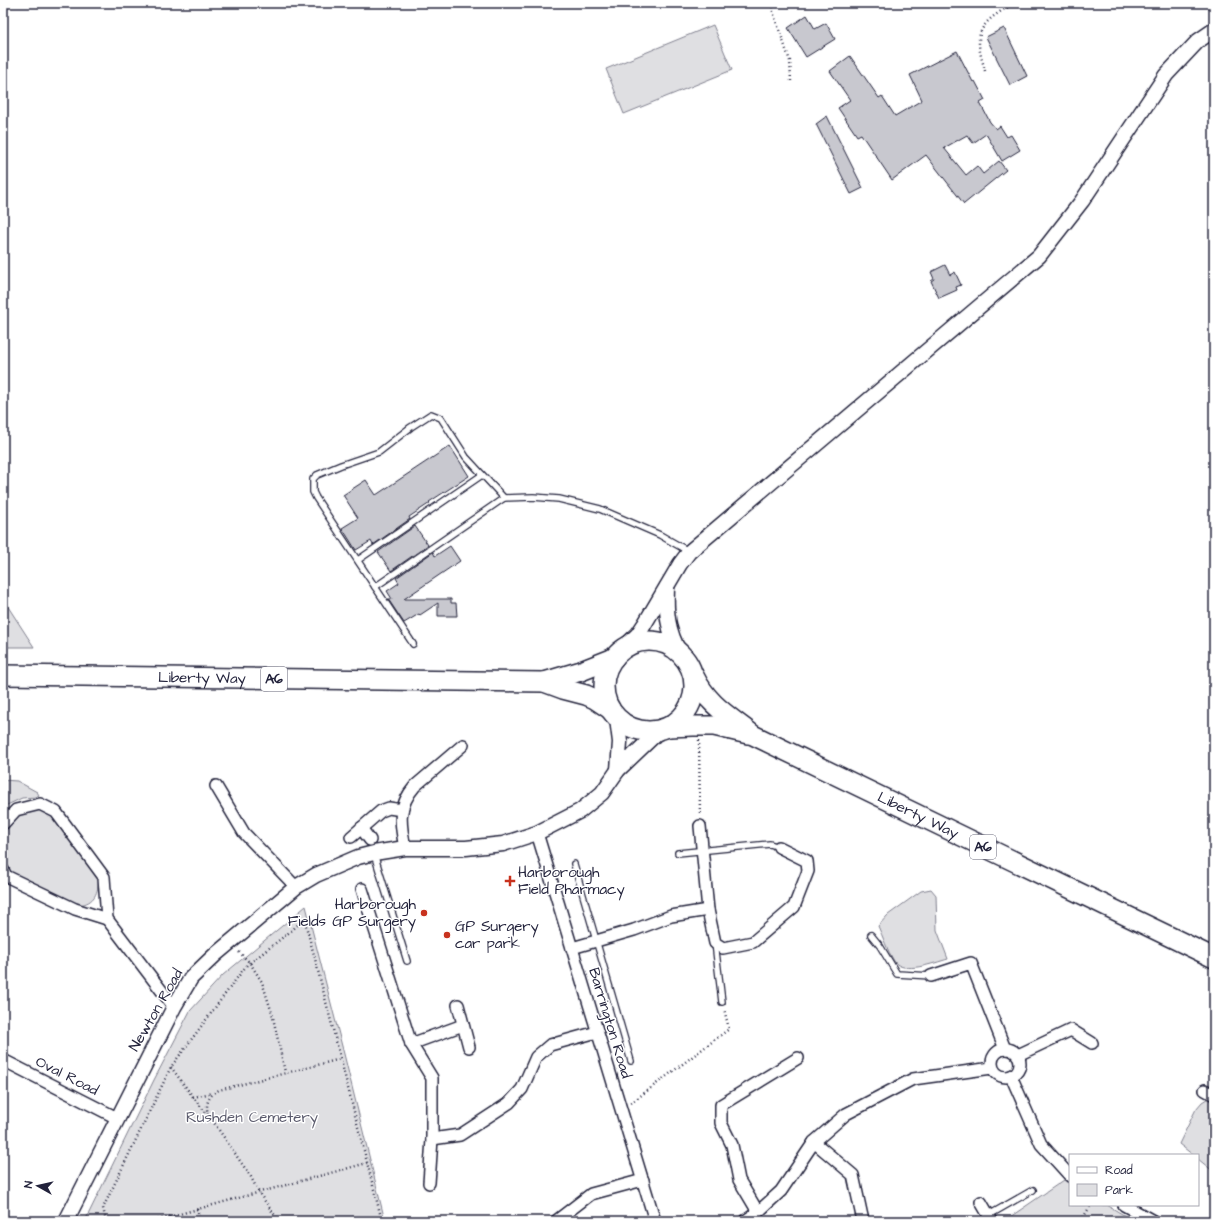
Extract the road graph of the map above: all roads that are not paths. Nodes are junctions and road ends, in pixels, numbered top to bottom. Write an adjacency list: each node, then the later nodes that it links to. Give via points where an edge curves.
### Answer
1 (1214, 30): 4 (street, via 1198,42 1166,76 1082,201 1039,256)
2 (482, 475): 3 (lane); 5 (lane); 5 (lane, via 466,457 441,418 431,414 379,452 318,475 313,479 313,492)
3 (504, 498): 4 (lane, via 559,499 600,509 660,535); 7 (lane)
4 (689, 552): 6 (street)
5 (358, 560): 7 (lane)
6 (667, 586): 9 (street, via 666,610 669,627 671,637); 10 (street, via 638,634)
7 (375, 587): 8 (lane)
8 (413, 644)
9 (680, 653): 10 (highway, via 670,646 646,641 633,644); 12 (highway)
10 (618, 654): 13 (highway, Liberty Way / A6, via 589,668); 14 (highway, via 608,667 604,688 605,699)
11 (3, 676): 13 (highway, Liberty Way / A6)
12 (694, 676): 15 (highway, via 694,692 690,706 682,718); 16 (highway, Liberty Way / A6, via 706,696)
13 (544, 682): 14 (highway, Liberty Way / A6, via 595,699)
14 (613, 714): 15 (highway, via 626,726 636,730 648,732); 18 (street, via 620,742)
15 (664, 729): 16 (highway, Liberty Way / A6, via 714,726); 18 (street, Newton Road)
16 (753, 735): 42 (highway, Liberty Way / A6)
17 (463, 745): 20 (street, via 415,786)
18 (618, 770): 24 (street, Newton Road, via 602,793 580,811)
19 (216, 786): 34 (street, via 244,833)
20 (402, 810): 23 (street, via 385,809); 28 (street, via 400,825)
21 (3, 824): 37 (street, via 16,810 40,804 56,812 104,877)
22 (700, 826): 29 (street)
23 (361, 828): 25 (street); 26 (street)
24 (537, 833): 28 (street, Newton Road, via 503,844 466,848); 41 (street, Barrington Road)
25 (350, 837)
26 (370, 840)
27 (779, 847): 29 (lane, via 770,844); 40 (street, via 807,861 808,871 794,907 753,942 723,948)
28 (405, 848): 30 (street, Newton Road)
29 (702, 851): 31 (lane); 36 (street)
30 (374, 853): 34 (street, Newton Road, via 337,865); 43 (lane)
31 (678, 853)
32 (574, 864): 39 (lane)
33 (3, 870): 37 (street, via 6,876 75,909)
34 (296, 887): 47 (street, Newton Road, via 191,978)
35 (362, 889): 51 (street)
36 (708, 910): 39 (street, via 671,916); 40 (street)
37 (107, 919): 47 (street)
38 (871, 935): 44 (lane, via 897,974)
39 (596, 941): 41 (street); 57 (lane)
40 (715, 943): 45 (lane)
41 (572, 948): 49 (street, Barrington Road)
42 (1214, 958)
43 (407, 961)
44 (931, 976): 53 (street, via 971,963)
45 (722, 1002)
46 (458, 1005): 48 (street)
47 (174, 1007): 60 (street, Newton Road)
48 (463, 1025): 51 (street); 52 (street)
49 (597, 1032): 61 (street, via 550,1045 536,1057 522,1089 510,1104 460,1135); 64 (street, Barrington Road)
50 (1092, 1043): 54 (street, via 1072,1030)
51 (411, 1044): 61 (street, via 432,1078)
52 (469, 1047)
53 (1005, 1049): 54 (street, via 1010,1049); 58 (street, via 995,1054 991,1063)
54 (1018, 1055): 59 (street, via 1018,1070)
55 (798, 1058): 69 (street, via 721,1105 721,1123 732,1145 739,1180)
56 (3, 1060): 60 (street, Oval Road)
57 (631, 1061)
58 (992, 1068): 59 (street, via 1002,1077); 62 (street, via 913,1079 846,1114)
59 (1011, 1076): 63 (street, via 1041,1144)
60 (117, 1118): 71 (street, Newton Road)
61 (432, 1139): 65 (street)
62 (814, 1142): 69 (street, via 781,1191); 75 (street, via 853,1175)
63 (1069, 1175)
64 (643, 1180): 72 (street, via 591,1194); 73 (street, Barrington Road)
65 (430, 1183)
66 (1033, 1190): 70 (lane)
67 (981, 1202): 70 (street)
68 (1126, 1206): 76 (street)
69 (758, 1212): 74 (street)
70 (991, 1218)
71 (66, 1221)
72 (556, 1221)
73 (655, 1221)
74 (745, 1221)
75 (863, 1221)
76 (1153, 1221)

